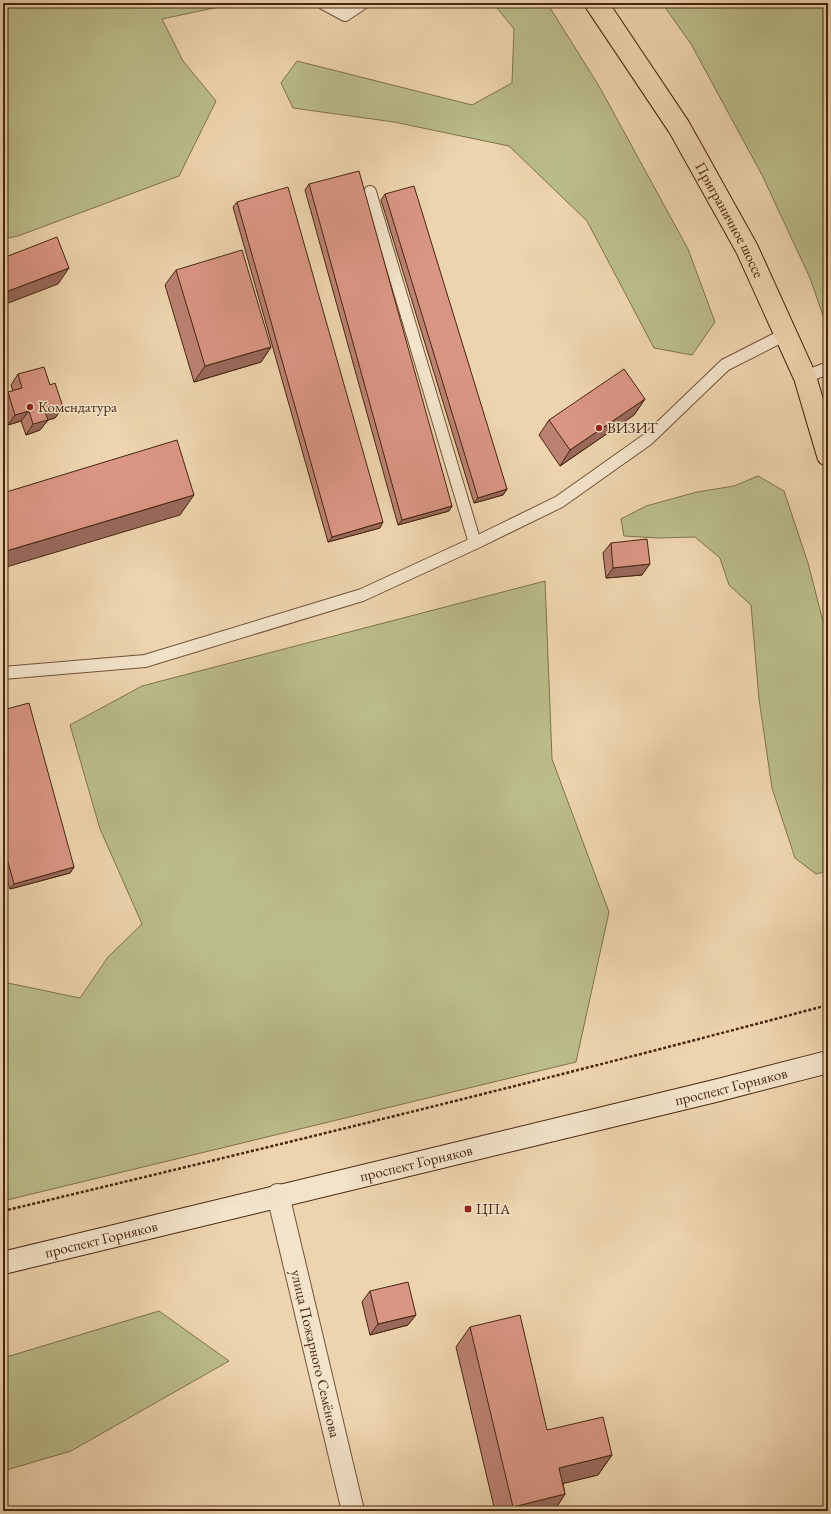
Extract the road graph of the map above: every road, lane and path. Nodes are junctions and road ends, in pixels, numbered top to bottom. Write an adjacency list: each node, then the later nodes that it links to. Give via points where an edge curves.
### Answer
1 (323, 3): 2 (lane, via 345,15)
2 (363, 3)
3 (596, 3): 5 (main road, Приграничное шоссе, via 679,127 747,249)
4 (370, 192): 9 (lane)
5 (786, 334): 7 (main road, Приграничное шоссе); 9 (lane, via 725,365 648,439 559,502)
6 (828, 368): 7 (lane)
7 (805, 377): 8 (main road, Приграничное шоссе)
8 (828, 455)
9 (475, 543): 10 (lane, via 362,595 145,661)
10 (3, 672)
11 (828, 1005): 14 (path, via 268,1148)
12 (828, 1062): 13 (main road, проспект Горняков)
13 (278, 1196): 15 (main road, проспект Горняков); 16 (main road, улица Пожарного Семёнова)
14 (3, 1211)
15 (3, 1263)
16 (353, 1511)

